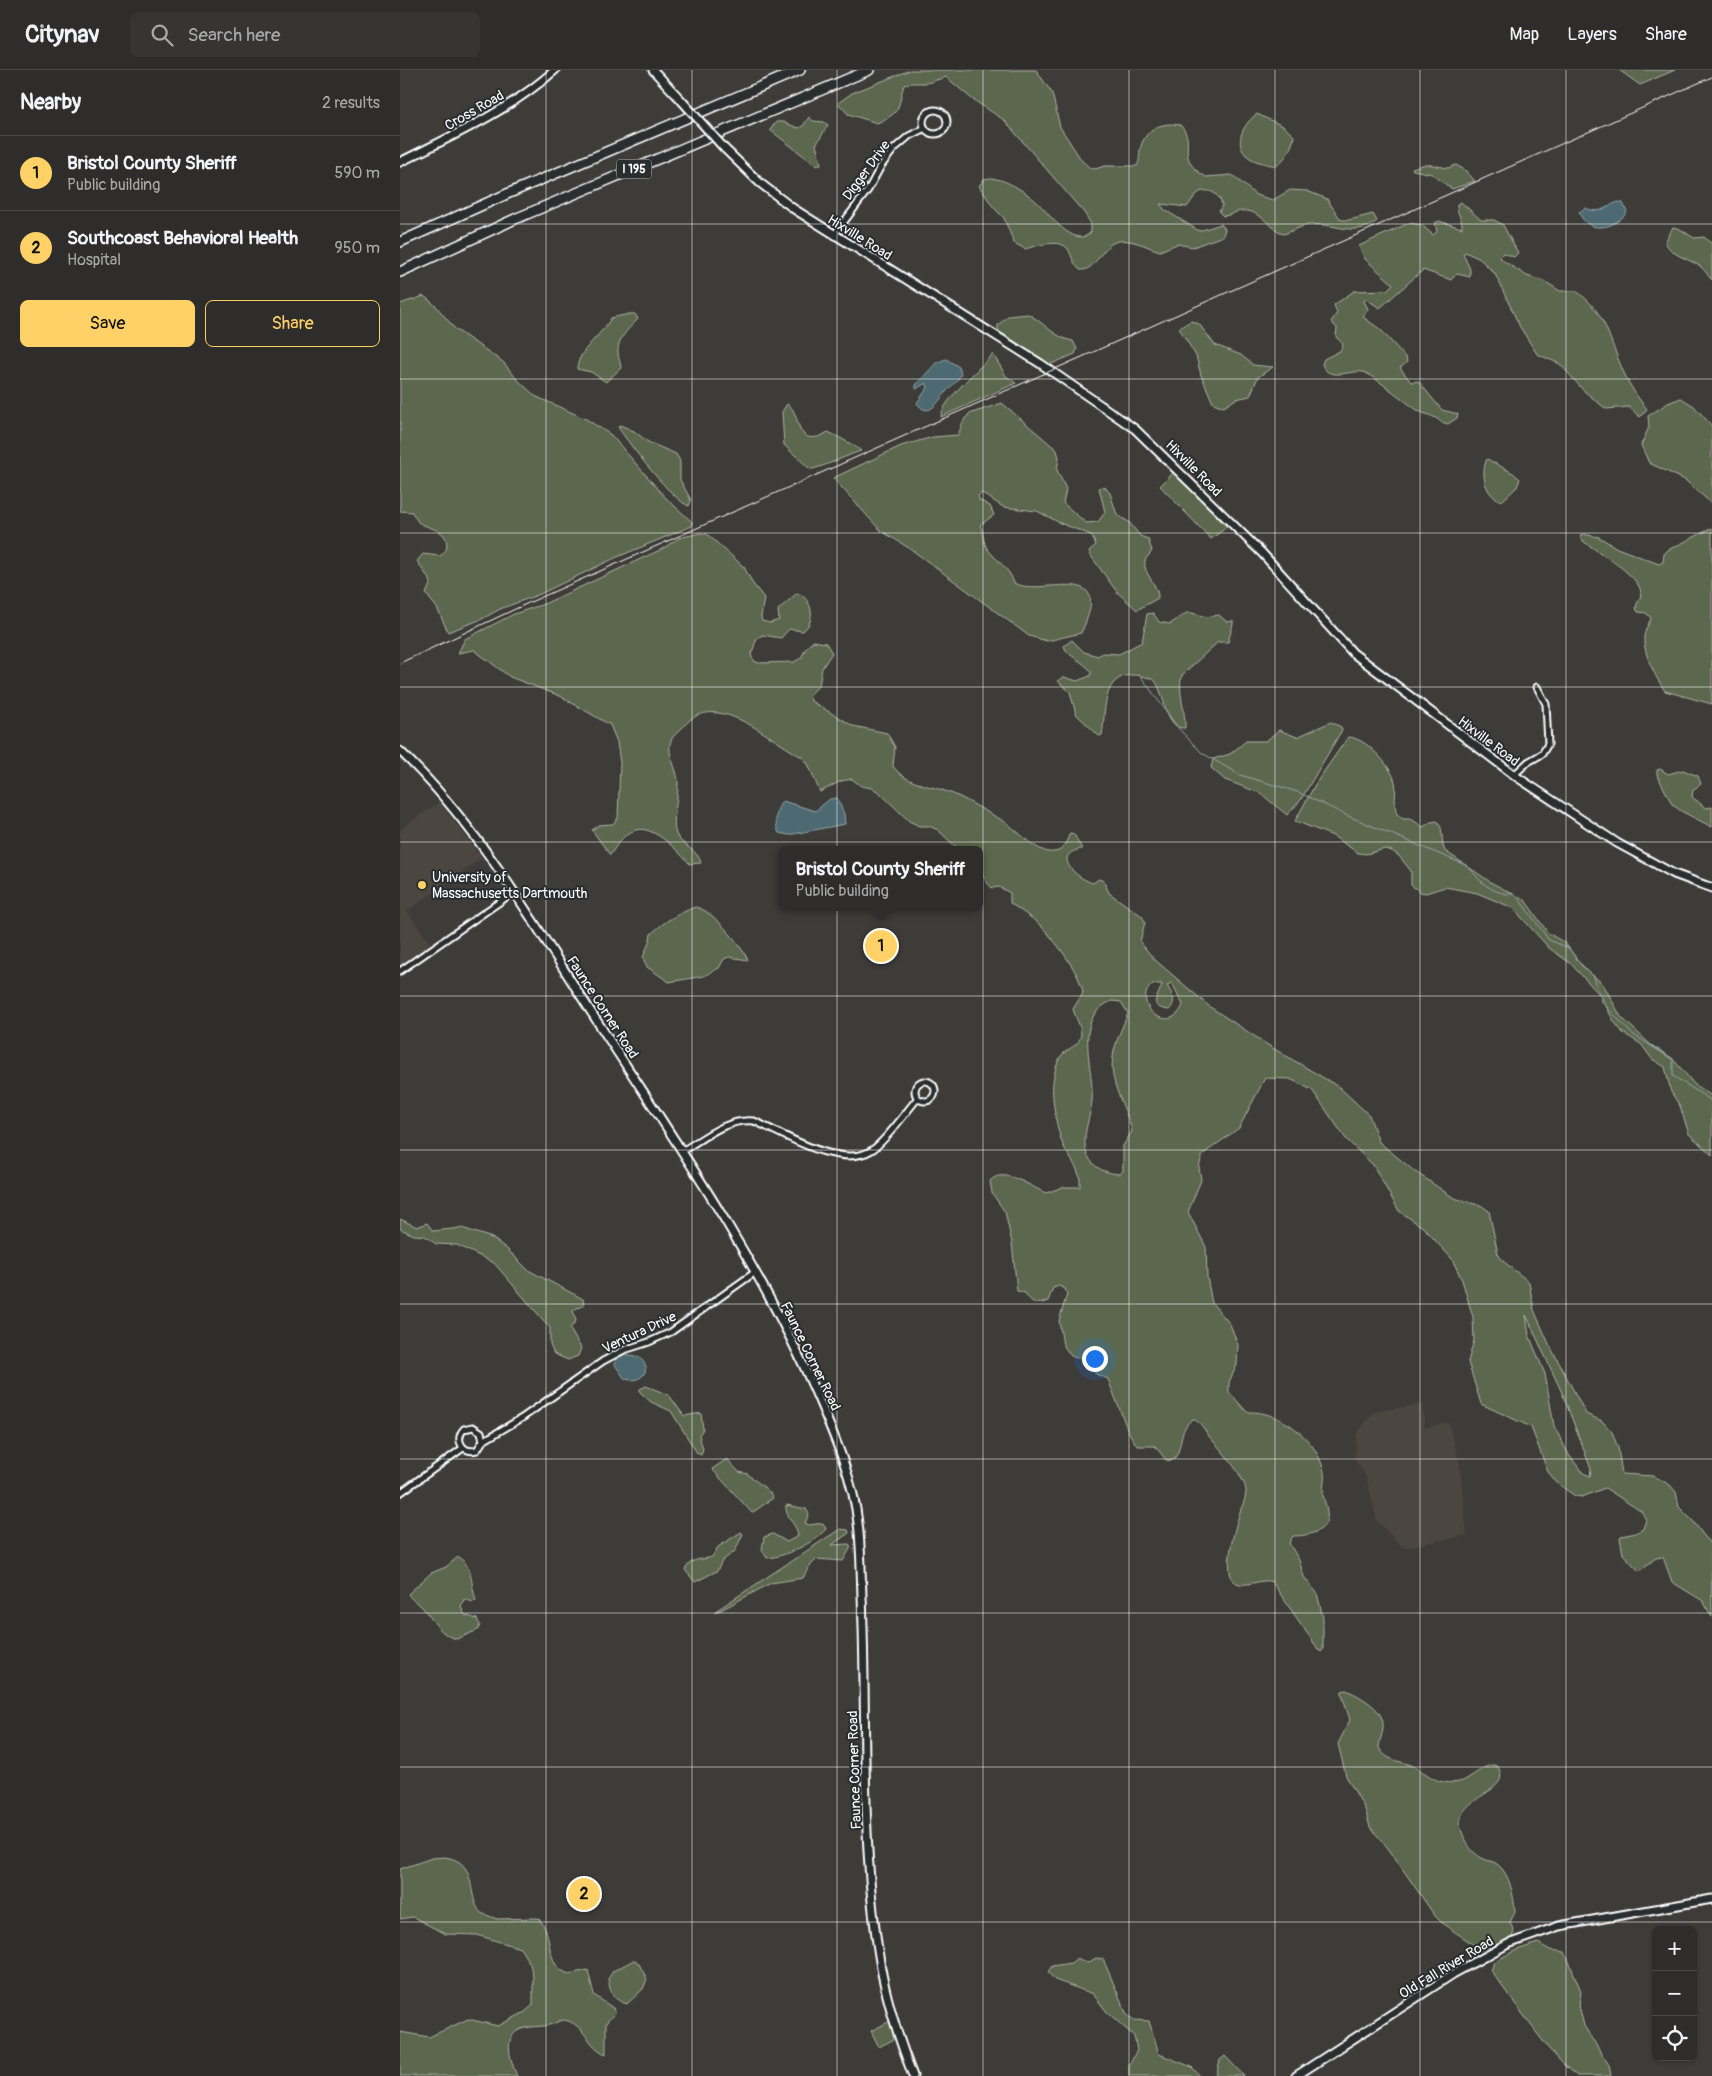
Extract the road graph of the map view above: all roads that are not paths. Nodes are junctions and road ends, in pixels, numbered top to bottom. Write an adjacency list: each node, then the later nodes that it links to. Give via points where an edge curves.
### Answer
1 (555, 70): 6 (street, Cross Road, via 486,119)
2 (653, 70): 7 (street, Hixville Road, bridge, via 724,148 773,194)
3 (800, 70): 8 (highway, I 195)
4 (869, 70): 9 (highway, I 195, via 530,213)
5 (925, 128): 5 (street, Digger Drive, via 932,133 940,132 946,125 945,116 938,111 929,112 924,119); 7 (street, Digger Drive, via 895,148)
6 (400, 162)
7 (834, 235): 12 (street, Hixville Road, via 1047,367 1142,434 1258,548 1353,653)
8 (400, 242)
9 (400, 272)
10 (1537, 687): 12 (street, via 1546,704 1548,744 1542,754)
11 (400, 751): 14 (street, Faunce Corner Road, via 458,813)
12 (1514, 775): 13 (street, Hixville Road, via 1616,843 1674,874)
13 (1712, 888)
14 (514, 892): 15 (street); 17 (street, Faunce Corner Road)
15 (400, 971)
16 (918, 1099): 16 (street, via 914,1093 918,1084 928,1082 933,1085 935,1092 932,1098 927,1101); 17 (street, via 880,1144 862,1155 851,1157 823,1151 746,1120 728,1124)
17 (682, 1152): 18 (street, Faunce Corner Road)
18 (754, 1273): 19 (street, Ventura Drive, via 671,1332 610,1357); 23 (street, Faunce Corner Road, via 828,1419 844,1462 856,1510 874,1914 884,1986)
19 (483, 1441): 20 (street, Ventura Drive, via 480,1448 473,1451); 20 (street, via 479,1431 466,1428 460,1436)
20 (463, 1448): 21 (street, Ventura Drive)
21 (400, 1493)
22 (1712, 1899): 24 (street, Old Fall River Road, via 1601,1917 1523,1938 1453,1974)
23 (913, 2076)
24 (1296, 2076)

